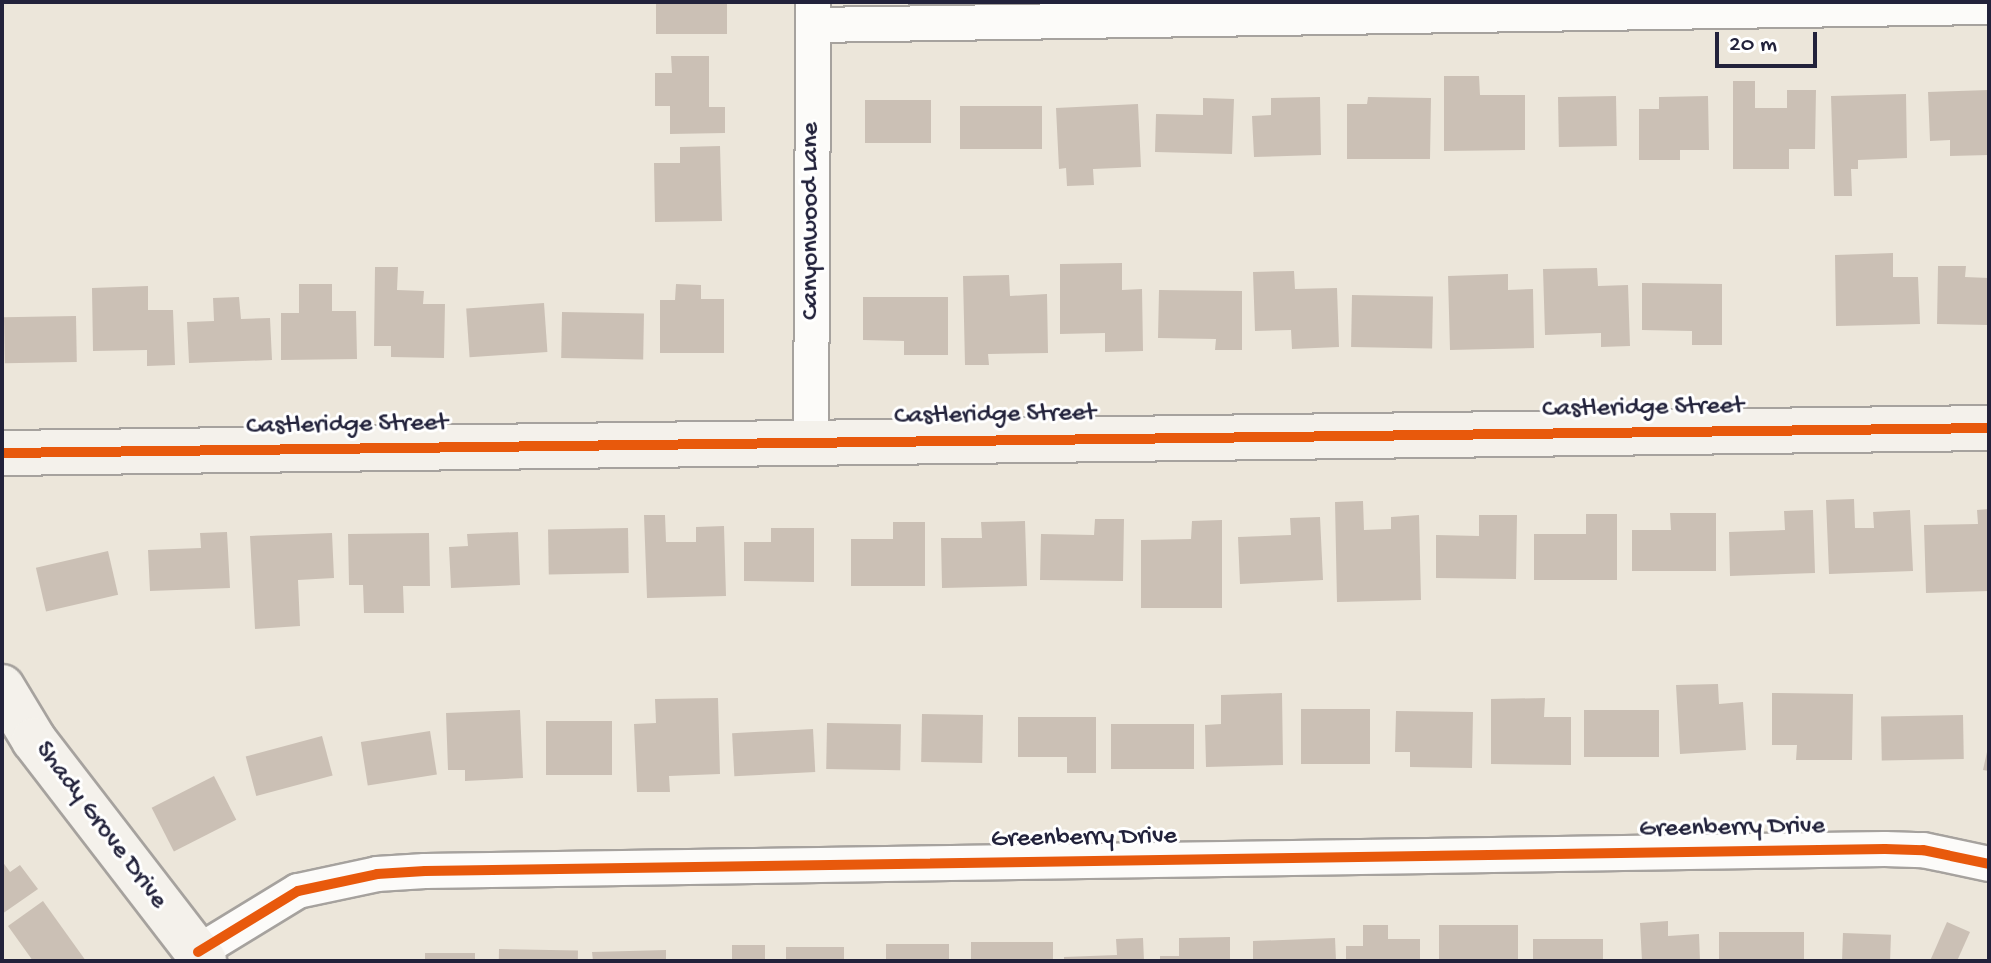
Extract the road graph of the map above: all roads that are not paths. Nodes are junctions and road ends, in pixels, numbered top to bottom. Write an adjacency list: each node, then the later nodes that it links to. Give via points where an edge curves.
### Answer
1 (1989, 7): 2 (street)
2 (813, 14): 4 (street, Canyonwood Lane)
3 (1989, 428): 4 (street, Castleridge Street)
4 (811, 440): 5 (street, Castleridge Street)
5 (2, 453)
6 (2, 687): 8 (street, Shady Grove Drive, via 34,740)
7 (1989, 864): 8 (street, Greenberry Drive, via 1923,850 1885,849 425,871 377,874 298,891)
8 (201, 957)

